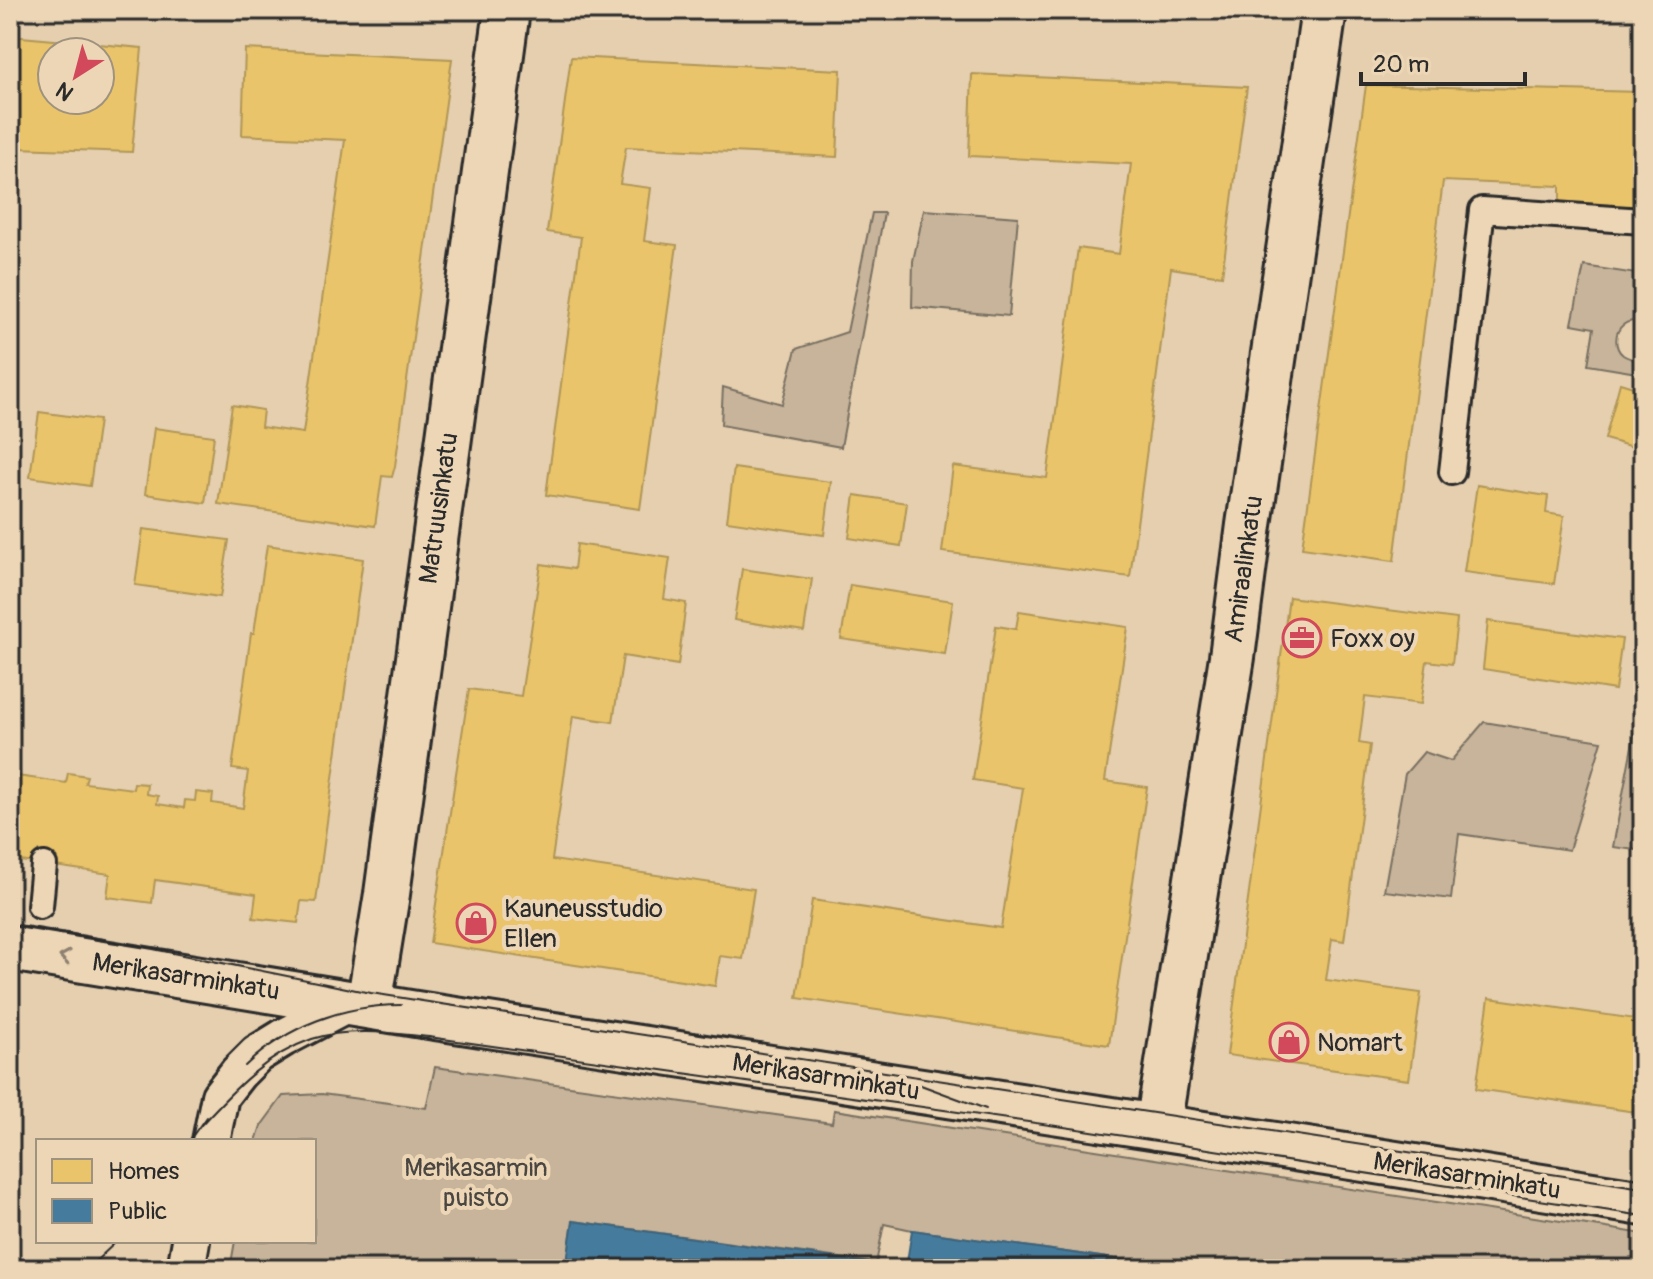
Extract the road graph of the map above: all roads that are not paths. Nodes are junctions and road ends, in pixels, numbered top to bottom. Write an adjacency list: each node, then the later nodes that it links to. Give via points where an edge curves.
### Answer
1 (507, 10): 8 (street, Matruusinkatu, via 387,894)
2 (1324, 10): 9 (street, Amiraalinkatu, via 1232,657)
3 (1643, 221): 4 (lane, via 1482,210)
4 (1452, 472)
5 (44, 865): 6 (lane)
6 (40, 906)
7 (10, 948): 8 (street, Merikasarminkatu, one-way to 7)
8 (359, 1004): 9 (street, Merikasarminkatu); 10 (street, via 257,1054 220,1096)
9 (1158, 1127): 11 (street, Merikasarminkatu)
10 (211, 1139)
11 (1643, 1203)
12 (191, 1243): 13 (street)
13 (186, 1269)

